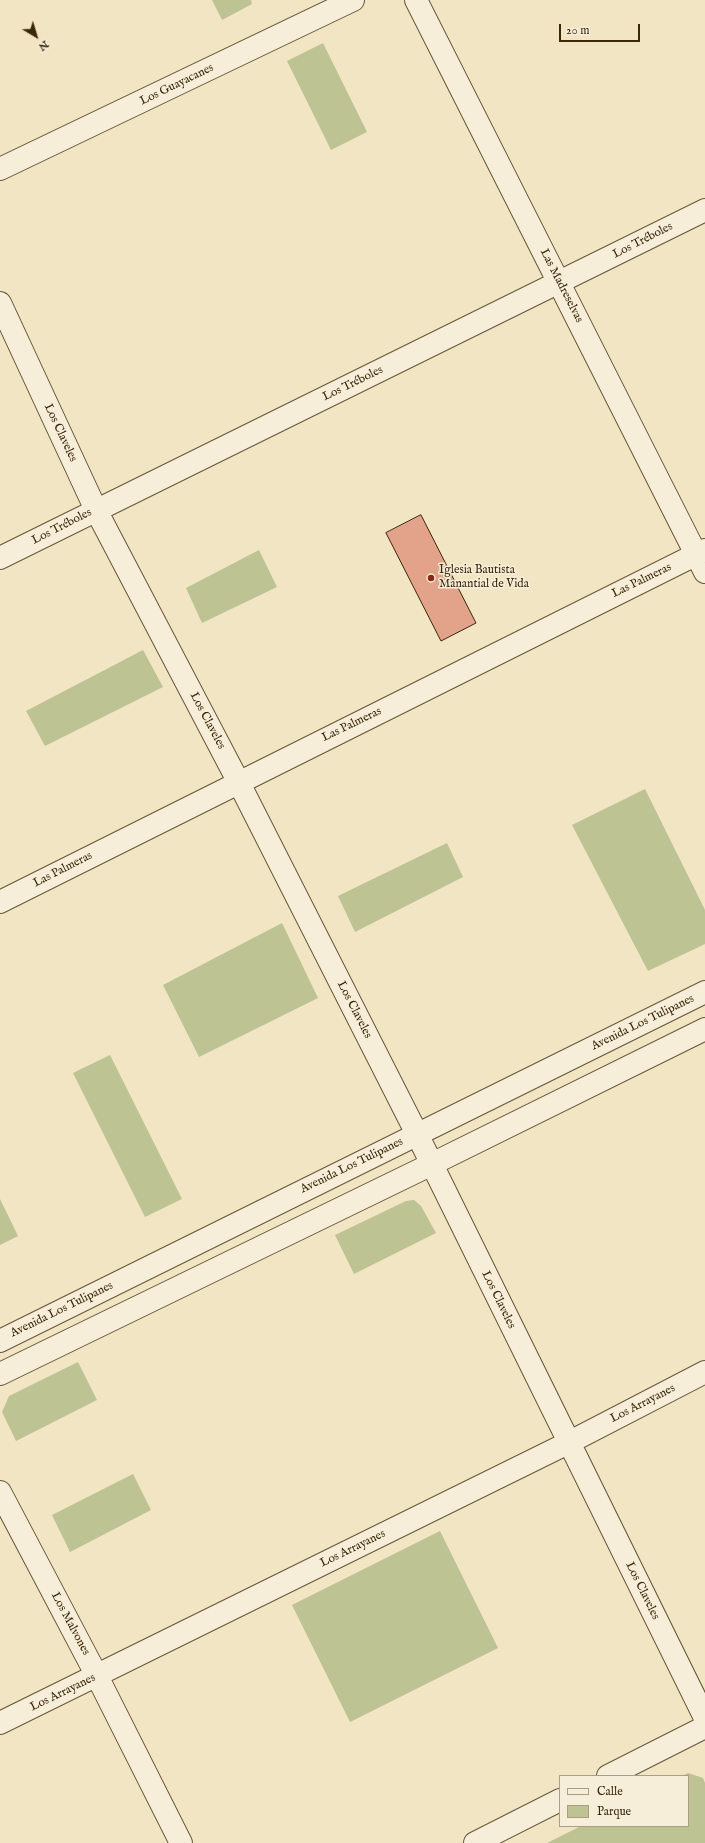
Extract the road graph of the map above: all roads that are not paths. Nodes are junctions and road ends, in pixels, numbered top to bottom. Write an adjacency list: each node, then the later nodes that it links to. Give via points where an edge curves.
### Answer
1 (353, 0): 3 (street, Los Guayacanes)
2 (416, 0): 5 (street, Las Madreselvas)
3 (0, 170)
4 (705, 210): 5 (street, Los Tréboles)
5 (560, 282): 7 (street, Los Tréboles); 9 (street, Las Madreselvas)
6 (0, 303): 7 (street, Los Claveles)
7 (96, 510): 8 (street, Los Tréboles); 10 (street, Los Claveles)
8 (0, 558)
9 (702, 558): 10 (street, Las Palmeras)
10 (238, 781): 11 (street, Las Palmeras); 14 (street, Los Claveles)
11 (0, 902)
12 (705, 992): 14 (street, Avenida Los Tulipanes)
13 (705, 1029): 15 (street)
14 (417, 1134): 15 (street, Los Claveles); 16 (street, Avenida Los Tulipanes)
15 (432, 1164): 18 (street); 19 (street, Los Claveles)
16 (0, 1341)
17 (705, 1372): 19 (street, Los Arrayanes)
18 (0, 1374)
19 (568, 1443): 21 (street, Los Arrayanes); 22 (street, Los Claveles)
20 (0, 1492): 21 (street, Los Malvones)
21 (97, 1676): 23 (street, Los Arrayanes); 27 (street, Los Malvones)
22 (705, 1718)
23 (0, 1723)
24 (705, 1727): 25 (street)
25 (610, 1775)
26 (559, 1801): 28 (street)
27 (181, 1843)
28 (475, 1843)

